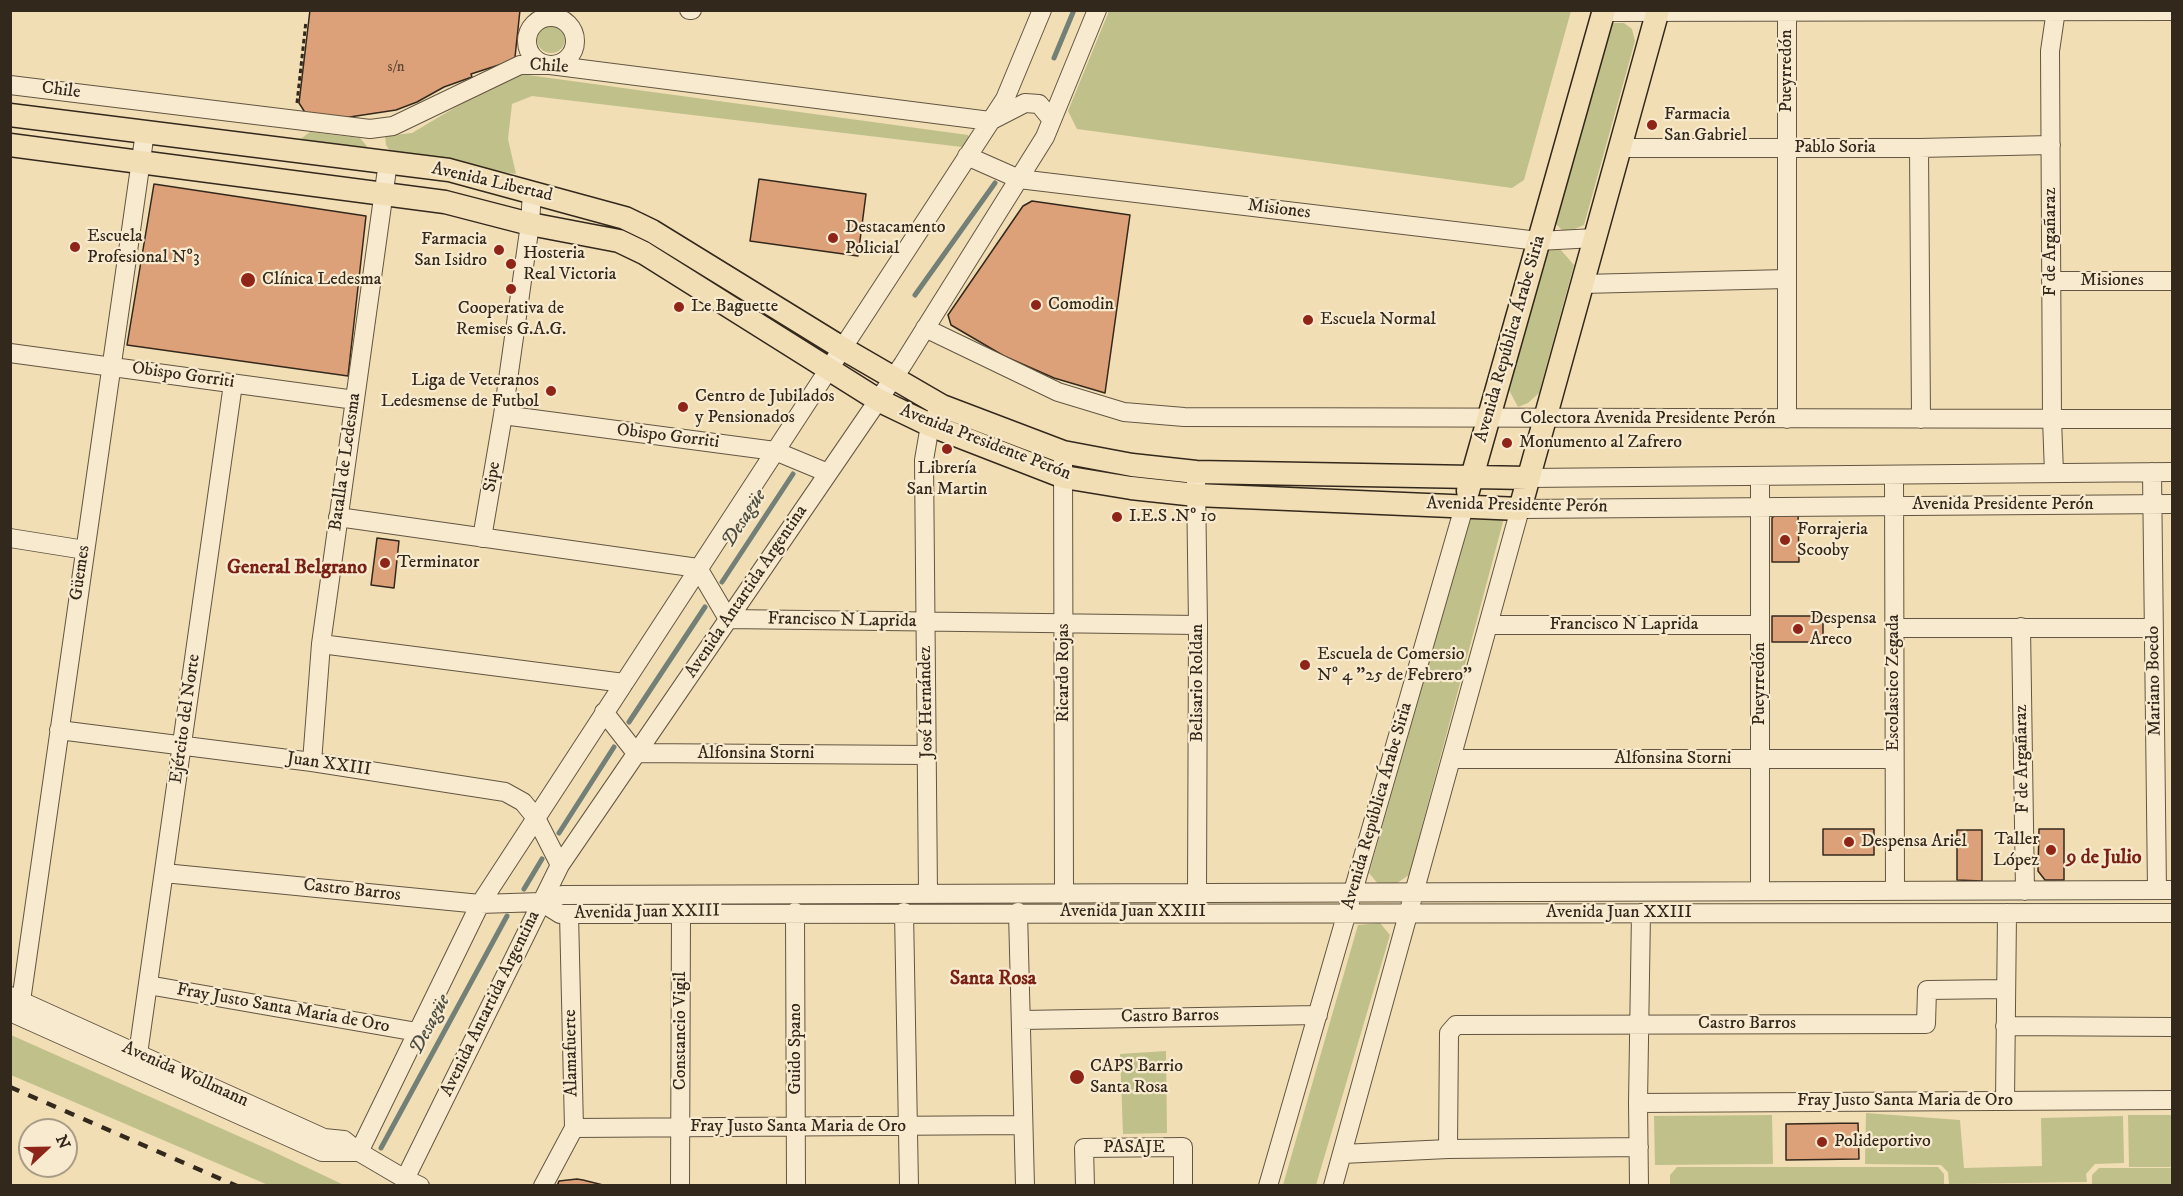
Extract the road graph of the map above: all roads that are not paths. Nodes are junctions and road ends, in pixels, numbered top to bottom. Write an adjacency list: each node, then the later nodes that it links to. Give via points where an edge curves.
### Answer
1 (1097, 10): 11 (street, Avenida Antartida Argentina)
2 (1037, 11): 12 (street, via 1005,99)
3 (1603, 11): 4 (street); 27 (main road, Avenida República Árabe Siria)
4 (1658, 11): 8 (street); 16 (main road)
5 (1922, 11): 6 (street); 8 (street)
6 (2056, 11): 7 (street); 15 (street, F de Argañaraz, via 2050,51)
7 (2172, 11)
8 (1787, 12): 17 (street, Pueyrredón)
9 (10, 85): 12 (street, Chile, via 370,129 393,126 520,65 550,65)
10 (10, 115): 13 (main road, Avenida Libertad)
11 (1052, 120): 12 (street, via 1039,104 1025,104); 22 (street, Avenida Antartida Argentina)
12 (990, 121): 19 (street)
13 (145, 132): 20 (street, Güemes); 21 (main road, Avenida Libertad)
14 (10, 145): 20 (main road, Avenida Libertad)
15 (2051, 145): 18 (street, Pablo Soria); 29 (street, F de Argañaraz)
16 (1620, 148): 17 (street, Pablo Soria); 26 (main road)
17 (1787, 148): 18 (street, Pablo Soria); 28 (street, Pueyrredón)
18 (1919, 148): 43 (street)
19 (967, 156): 22 (street, Misiones); 33 (street)
20 (139, 162): 24 (main road, Avenida Libertad); 35 (street, Güemes)
21 (388, 162): 23 (main road, Avenida Libertad, via 449,170); 24 (street, Batalla de Ledesma)
22 (1019, 178): 27 (street, Misiones); 32 (street, Avenida Antartida Argentina)
23 (532, 192): 25 (street, Sipe); 33 (main road, Avenida Libertad, via 625,218 652,231)
24 (384, 194): 25 (main road, Avenida Libertad, via 445,201); 39 (street, Batalla de Ledesma)
25 (530, 224): 36 (main road, Avenida Libertad, via 619,241 644,252); 42 (street, Sipe)
26 (1595, 238): 27 (street, Misiones); 31 (main road)
27 (1538, 241): 46 (main road, Avenida República Árabe Siria)
28 (1787, 279): 31 (street); 48 (street, Pueyrredón)
29 (2051, 281): 30 (street, Misiones); 44 (street, F de Argañaraz)
30 (2172, 281)
31 (1582, 284): 47 (main road)
32 (925, 328): 37 (street, Avenida Antartida Argentina); 46 (street, Colectora Avenida Presidente Perón, via 1058,392 1124,411 1184,417)
33 (842, 348): 36 (street); 37 (main road, Avenida Libertad)
34 (10, 352): 35 (street, Obispo Gorriti)
35 (110, 366): 38 (street, Obispo Gorriti); 72 (street, Güemes)
36 (828, 368): 40 (main road, Avenida Libertad); 50 (street)
37 (893, 378): 40 (street, Avenida Antartida Argentina); 41 (main road, Avenida Presidente Perón)
38 (233, 384): 39 (street, Obispo Gorriti); 87 (street, Ejército del Norte)
39 (355, 400): 69 (street, Batalla de Ledesma)
40 (878, 400): 49 (main road, Avenida Presidente Perón); 55 (street, Avenida Antartida Argentina)
41 (942, 406): 49 (street, José Hernández); 51 (main road, Avenida Presidente Perón)
42 (503, 415): 50 (street, Obispo Gorriti); 71 (street, Sipe)
43 (1921, 418): 44 (street, Colectora Avenida Presidente Perón); 48 (street, Colectora Avenida Presidente Perón)
44 (2052, 418): 45 (street, Colectora Avenida Presidente Perón); 56 (street, F de Argañaraz)
45 (2172, 418)
46 (1488, 419): 47 (street, Colectora Avenida Presidente Perón); 60 (main road, Avenida República Árabe Siria)
47 (1545, 419): 48 (street, Colectora Avenida Presidente Perón); 61 (main road)
48 (1786, 419)
49 (930, 425): 59 (main road, Avenida Presidente Perón); 75 (street, José Hernández, via 924,460)
50 (775, 451): 55 (street, Obispo Gorriti); 73 (street)
51 (1063, 452): 52 (main road, Avenida Presidente Perón); 59 (street, Ricardo Rojas)
52 (1196, 472): 60 (main road, Avenida Presidente Perón); 62 (street, Belisario Roldan)
53 (2152, 472): 54 (street, Avenida Presidente Perón); 56 (street, Avenida Presidente Perón); 63 (street, Mariano Boedo)
54 (2172, 472)
55 (828, 473): 74 (street, Avenida Antartida Argentina)
56 (2055, 473): 57 (street, Avenida Presidente Perón)
57 (1894, 475): 58 (street, Avenida Presidente Perón); 65 (street, Escolastico Zegada)
58 (1760, 476): 61 (street, Avenida Presidente Perón); 67 (street, Pueyrredón)
59 (1064, 477): 62 (main road, Avenida Presidente Perón); 76 (street, Ricardo Rojas)
60 (1472, 477): 61 (main road, Avenida Presidente Perón); 66 (main road, Avenida República Árabe Siria)
61 (1528, 478): 68 (main road)
62 (1196, 495): 66 (main road, Avenida Presidente Perón); 77 (street, Belisario Roldan)
63 (2153, 504): 64 (street, Avenida Presidente Perón); 65 (street, Avenida Presidente Perón); 82 (street, Mariano Boedo)
64 (2172, 504)
65 (1894, 506): 67 (street, Avenida Presidente Perón); 81 (street, Escolastico Zegada)
66 (1464, 507): 68 (main road, Avenida Presidente Perón); 103 (street, Avenida República Árabe Siria)
67 (1760, 507): 68 (street, Avenida Presidente Perón); 79 (street, Pueyrredón)
68 (1520, 509): 78 (street)
69 (338, 518): 71 (street); 83 (street, Batalla de Ledesma)
70 (10, 538): 72 (street)
71 (482, 538): 73 (street)
72 (85, 550): 86 (street, Güemes)
73 (698, 568): 74 (street); 84 (street)
74 (728, 619): 75 (street, Francisco N Laprida); 88 (street, Avenida Antartida Argentina)
75 (926, 622): 76 (street, Francisco N Laprida); 89 (street, José Hernández)
76 (1064, 624): 77 (street, Francisco N Laprida); 106 (street, Ricardo Rojas)
77 (1198, 625): 102 (street, Belisario Roldan)
78 (1488, 625): 79 (street, Francisco N Laprida); 91 (street)
79 (1760, 625): 92 (street, Pueyrredón)
80 (2021, 627): 81 (street); 82 (street); 101 (street, F de Argañaraz)
81 (1894, 628): 93 (street, Escolastico Zegada)
82 (2154, 628): 90 (street, Mariano Boedo)
83 (321, 644): 84 (street); 94 (street, Batalla de Ledesma)
84 (624, 683): 85 (street)
85 (604, 712): 88 (street); 95 (street)
86 (59, 730): 87 (street, Juan XXIII); 121 (street, Güemes)
87 (182, 745): 94 (street, Juan XXIII); 97 (street, Ejército del Norte)
88 (636, 753): 89 (street, Alfonsina Storni); 96 (street, Avenida Antartida Argentina)
89 (927, 755): 105 (street, José Hernández)
90 (2164, 757): 98 (street, Mariano Boedo)
91 (1451, 759): 92 (street, Alfonsina Storni); 104 (street)
92 (1760, 759): 93 (street, Alfonsina Storni); 99 (street, Pueyrredón)
93 (1894, 759): 100 (street, Escolastico Zegada)
94 (312, 762): 95 (street, Juan XXIII, via 505,792 523,802)
95 (536, 818): 96 (street, Juan XXIII); 108 (street)
96 (560, 865): 107 (street, Avenida Antartida Argentina)
97 (164, 873): 108 (street, Castro Barros); 119 (street, Ejército del Norte)
98 (2165, 890): 101 (street, Avenida Juan XXIII)
99 (1760, 891): 100 (street, Avenida Juan XXIII); 104 (street, Avenida Juan XXIII)
100 (1895, 891): 101 (street, Avenida Juan XXIII)
101 (2025, 891)
102 (1197, 893): 103 (street, Avenida Juan XXIII); 106 (street, Avenida Juan XXIII)
103 (1353, 893): 104 (street, Avenida Juan XXIII); 113 (street, Avenida República Árabe Siria)
104 (1414, 893): 114 (street)
105 (928, 894): 106 (street, Avenida Juan XXIII); 107 (street, Avenida Juan XXIII, via 562,895)
106 (1064, 894)
107 (541, 902): 108 (street, Castro Barros); 118 (street, Avenida Juan XXIII, via 560,914); 141 (street, Avenida Antartida Argentina)
108 (480, 904): 127 (street)
109 (681, 912): 110 (street, Avenida Juan XXIII); 118 (street, Avenida Juan XXIII); 135 (street, Constancio Vigil)
110 (795, 912): 111 (street, Avenida Juan XXIII); 133 (street, Guido Spano)
111 (904, 912): 112 (street, Avenida Juan XXIII); 134 (street)
112 (1018, 912): 113 (street, Avenida Juan XXIII); 123 (street)
113 (1347, 912): 114 (street, Avenida Juan XXIII); 122 (street, Avenida República Árabe Siria)
114 (1409, 912): 115 (street, Avenida Juan XXIII); 140 (street)
115 (1641, 913): 116 (street, Avenida Juan XXIII); 124 (street)
116 (2007, 913): 117 (street, Avenida Juan XXIII); 120 (street)
117 (2172, 913)
118 (569, 914): 136 (street, Alamafuerte)
119 (148, 985): 127 (street, Fray Justo Santa Maria de Oro); 128 (street, Ejército del Norte)
120 (2005, 989): 124 (street, Castro Barros, via 1927,990 1926,1024); 125 (street)
121 (15, 1006): 128 (street, Avenida Wollmann); 139 (street, Avenida Wollmann, via 322,1152)
122 (1318, 1015): 123 (street, Castro Barros); 149 (street, Avenida República Árabe Siria)
123 (1021, 1020): 132 (street)
124 (1639, 1024): 131 (street); 138 (street, Castro Barros, via 1456,1026 1449,1033)
125 (2005, 1026): 126 (street); 130 (street)
126 (2172, 1027)
127 (417, 1032): 139 (street)
128 (138, 1054): 139 (street, Avenida Wollmann, via 324,1138 344,1140)
129 (2172, 1100): 130 (street, Fray Justo Santa Maria de Oro)
130 (2005, 1101): 131 (street, Fray Justo Santa Maria de Oro)
131 (1638, 1103): 137 (street)
132 (1023, 1125): 134 (street, Fray Justo Santa Maria de Oro); 146 (street)
133 (796, 1126): 134 (street, Fray Justo Santa Maria de Oro); 135 (street, Fray Justo Santa Maria de Oro); 144 (street, Guido Spano)
134 (908, 1126): 145 (street)
135 (681, 1127): 136 (street, Fray Justo Santa Maria de Oro); 143 (street, Constancio Vigil)
136 (573, 1128): 142 (street, Alamafuerte)
137 (1639, 1148): 138 (street); 151 (street)
138 (1448, 1149): 140 (street)
139 (359, 1152): 141 (street, Avenida Wollmann)
140 (1342, 1154): 150 (street)
141 (413, 1182)
142 (543, 1185)
143 (680, 1185)
144 (796, 1185)
145 (909, 1185)
146 (1025, 1185)
147 (1085, 1185): 148 (street, PASAJE, via 1084,1148 1183,1147)
148 (1183, 1185)
149 (1268, 1185)
150 (1333, 1185)
151 (1639, 1185)

